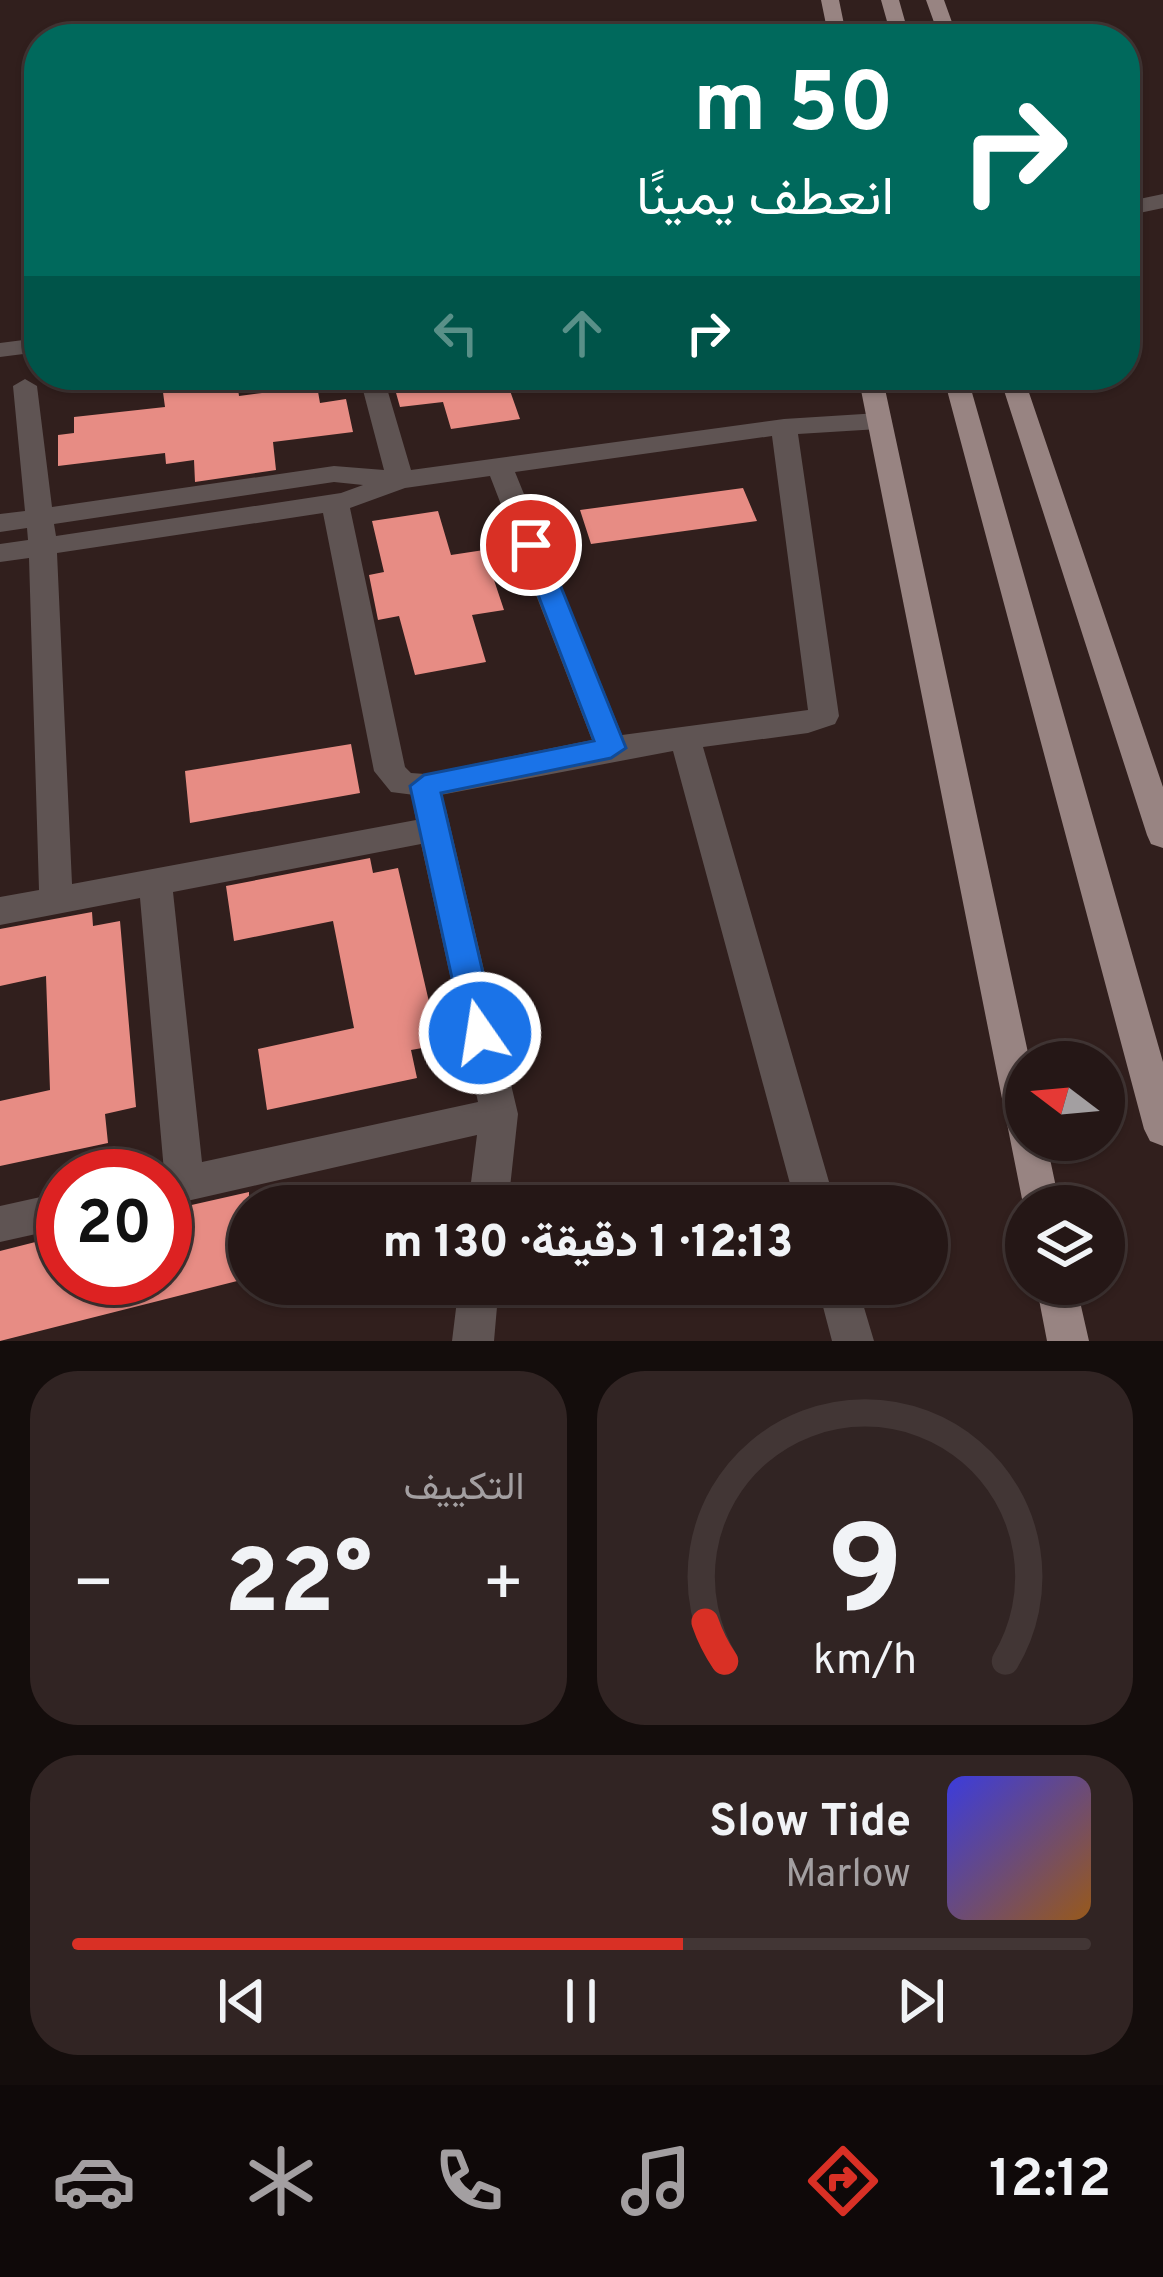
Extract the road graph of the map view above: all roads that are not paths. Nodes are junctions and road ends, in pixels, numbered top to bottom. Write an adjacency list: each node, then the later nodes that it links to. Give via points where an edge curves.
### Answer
1 (25, 390): 12 (street)
2 (375, 390): 9 (street)
3 (873, 390): 6 (main road)
4 (959, 390): 24 (main road)
5 (1016, 390): 18 (main road)
6 (879, 421): 7 (street); 22 (main road)
7 (784, 427): 8 (street); 14 (street, via 824,716)
8 (499, 464): 9 (street); 15 (street)
9 (400, 480): 10 (street); 12 (street, via 334,474)
10 (335, 503): 12 (street); 16 (street, via 390,771 402,784)
11 (0, 523): 12 (street)
12 (40, 532): 13 (street); 20 (street)
13 (0, 553)
14 (685, 738): 15 (street); 28 (street)
15 (611, 748): 16 (street)
16 (424, 786): 17 (street)
17 (434, 830): 19 (street); 23 (street)
18 (1163, 835)
19 (155, 882): 20 (street); 25 (street)
20 (56, 900): 21 (street)
21 (0, 911)
22 (1007, 1041)
23 (499, 1114): 26 (street); 27 (street)
24 (1163, 1129)
25 (173, 1149)
26 (192, 1181)
27 (491, 1185)
28 (810, 1185)
29 (36, 1216): 30 (street)
30 (0, 1224)
31 (477, 1305): 34 (street)
32 (844, 1305): 35 (street)
33 (1060, 1305): 36 (main road)
34 (473, 1341)
35 (854, 1341)
36 (1068, 1341)

